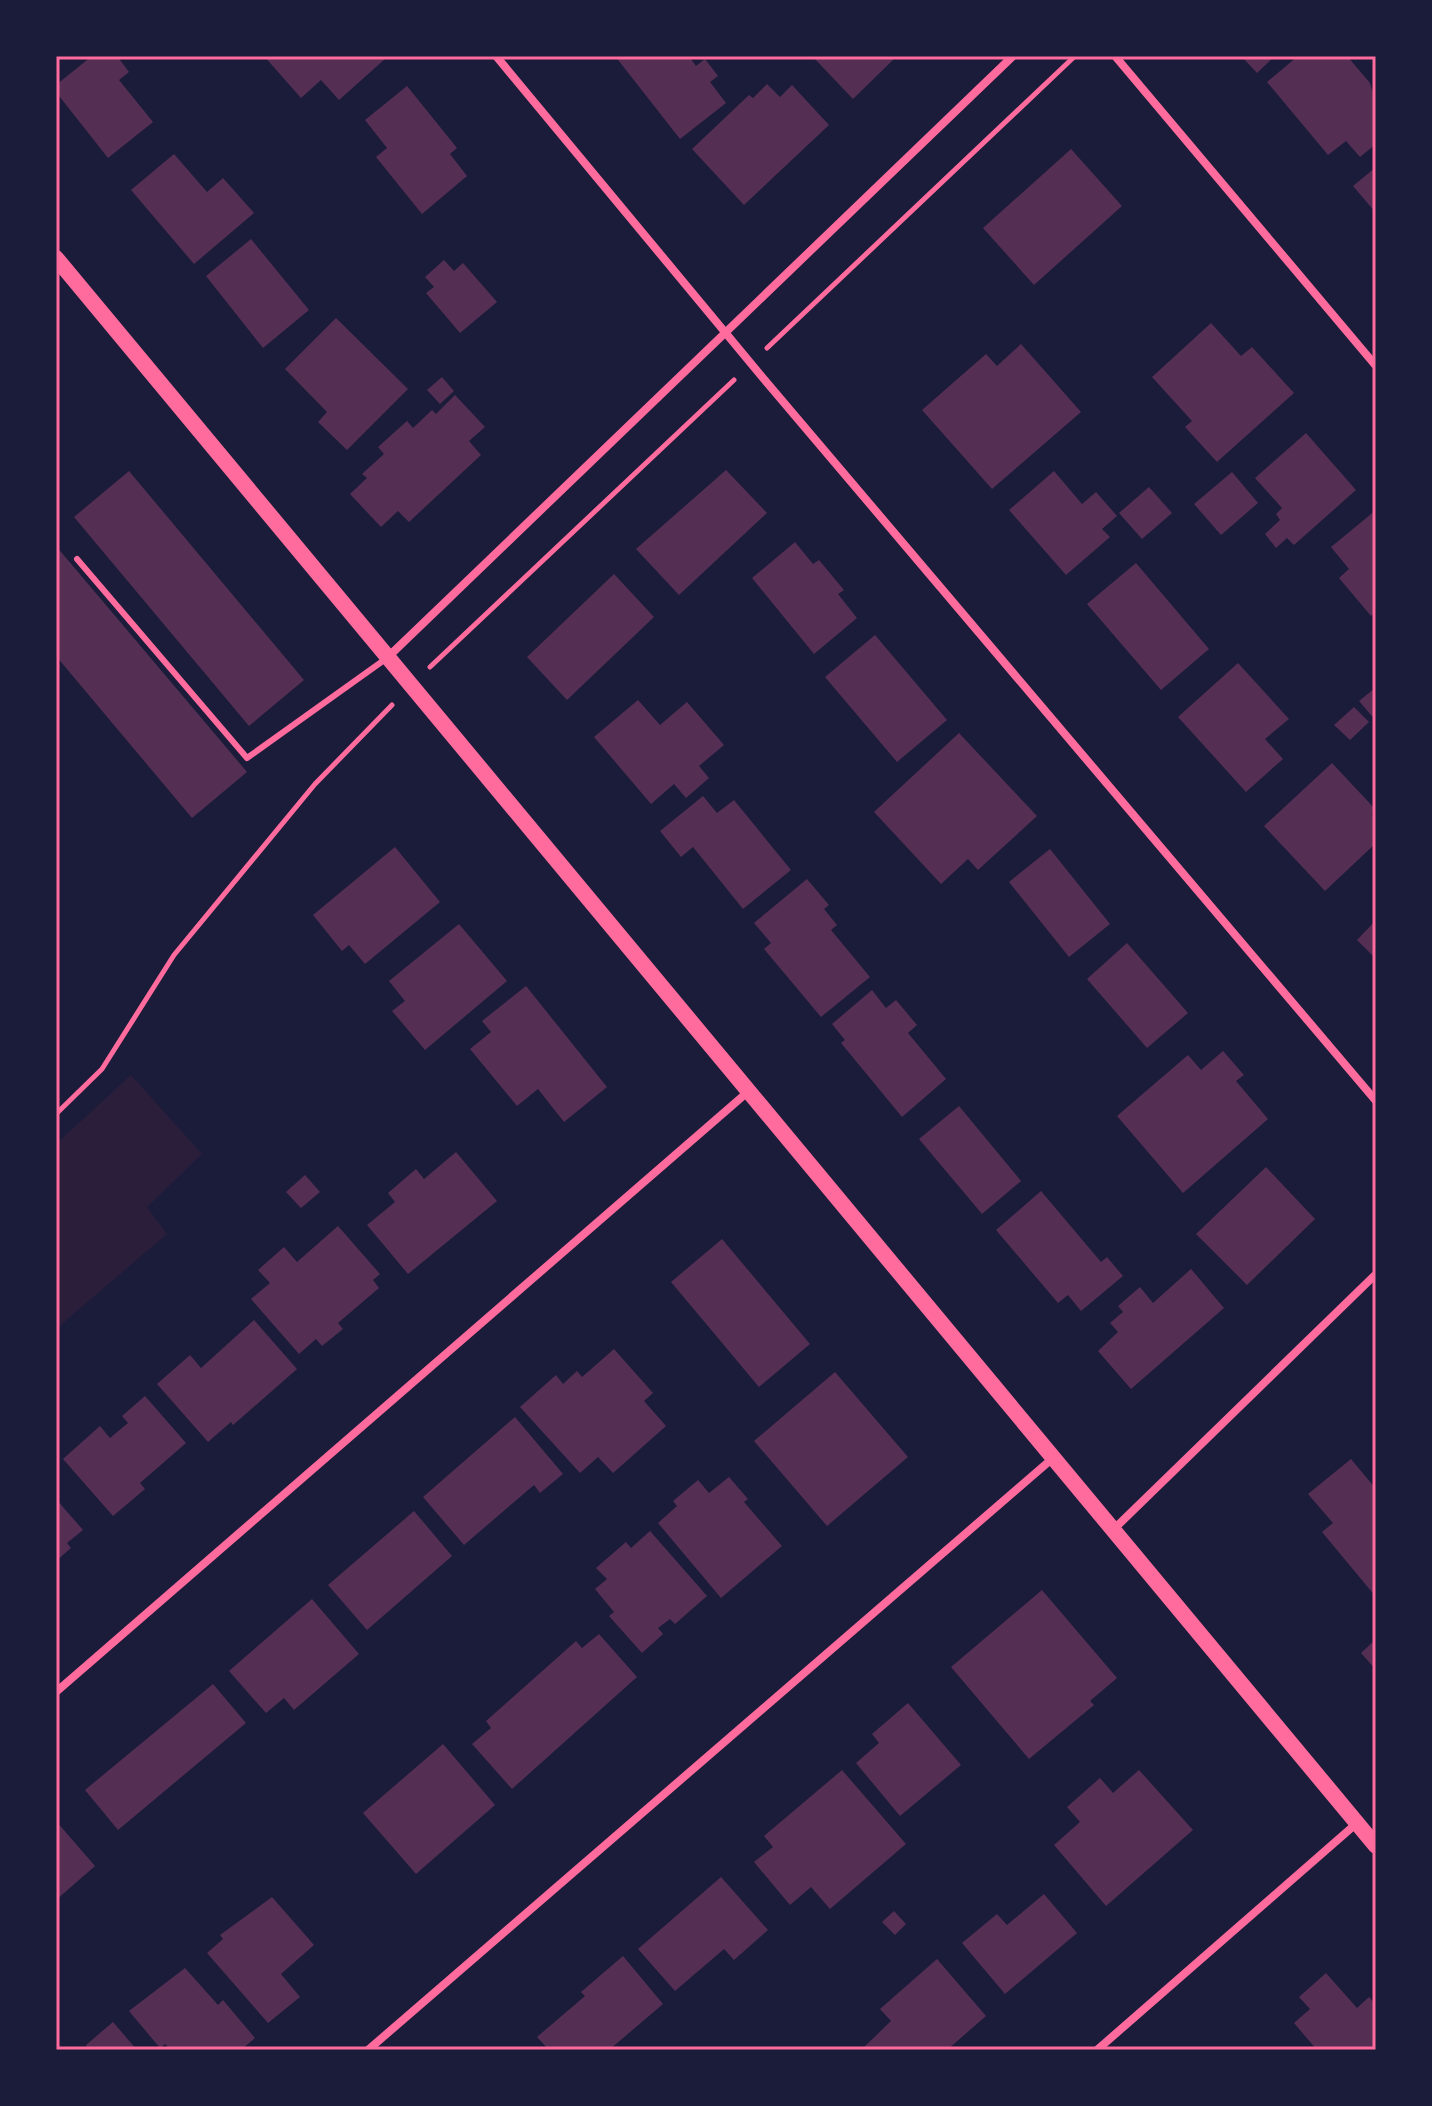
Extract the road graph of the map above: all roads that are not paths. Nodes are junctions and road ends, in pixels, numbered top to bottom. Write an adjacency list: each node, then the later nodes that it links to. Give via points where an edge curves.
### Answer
1 (496, 56): 5 (street)
2 (1013, 56): 5 (street)
3 (1115, 56): 6 (street)
4 (56, 258): 8 (main road)
5 (726, 334): 8 (street); 10 (street)
6 (1376, 366)
7 (77, 559): 8 (lane, via 247,758)
8 (387, 658): 9 (main road)
9 (751, 1090): 12 (main road); 14 (street)
10 (1376, 1101)
11 (1376, 1274): 13 (street)
12 (1053, 1458): 13 (main road); 17 (street)
13 (1114, 1529): 15 (main road)
14 (56, 1692)
15 (1357, 1823): 16 (main road); 18 (street)
16 (1376, 1846)
17 (368, 2050)
18 (1097, 2050)

